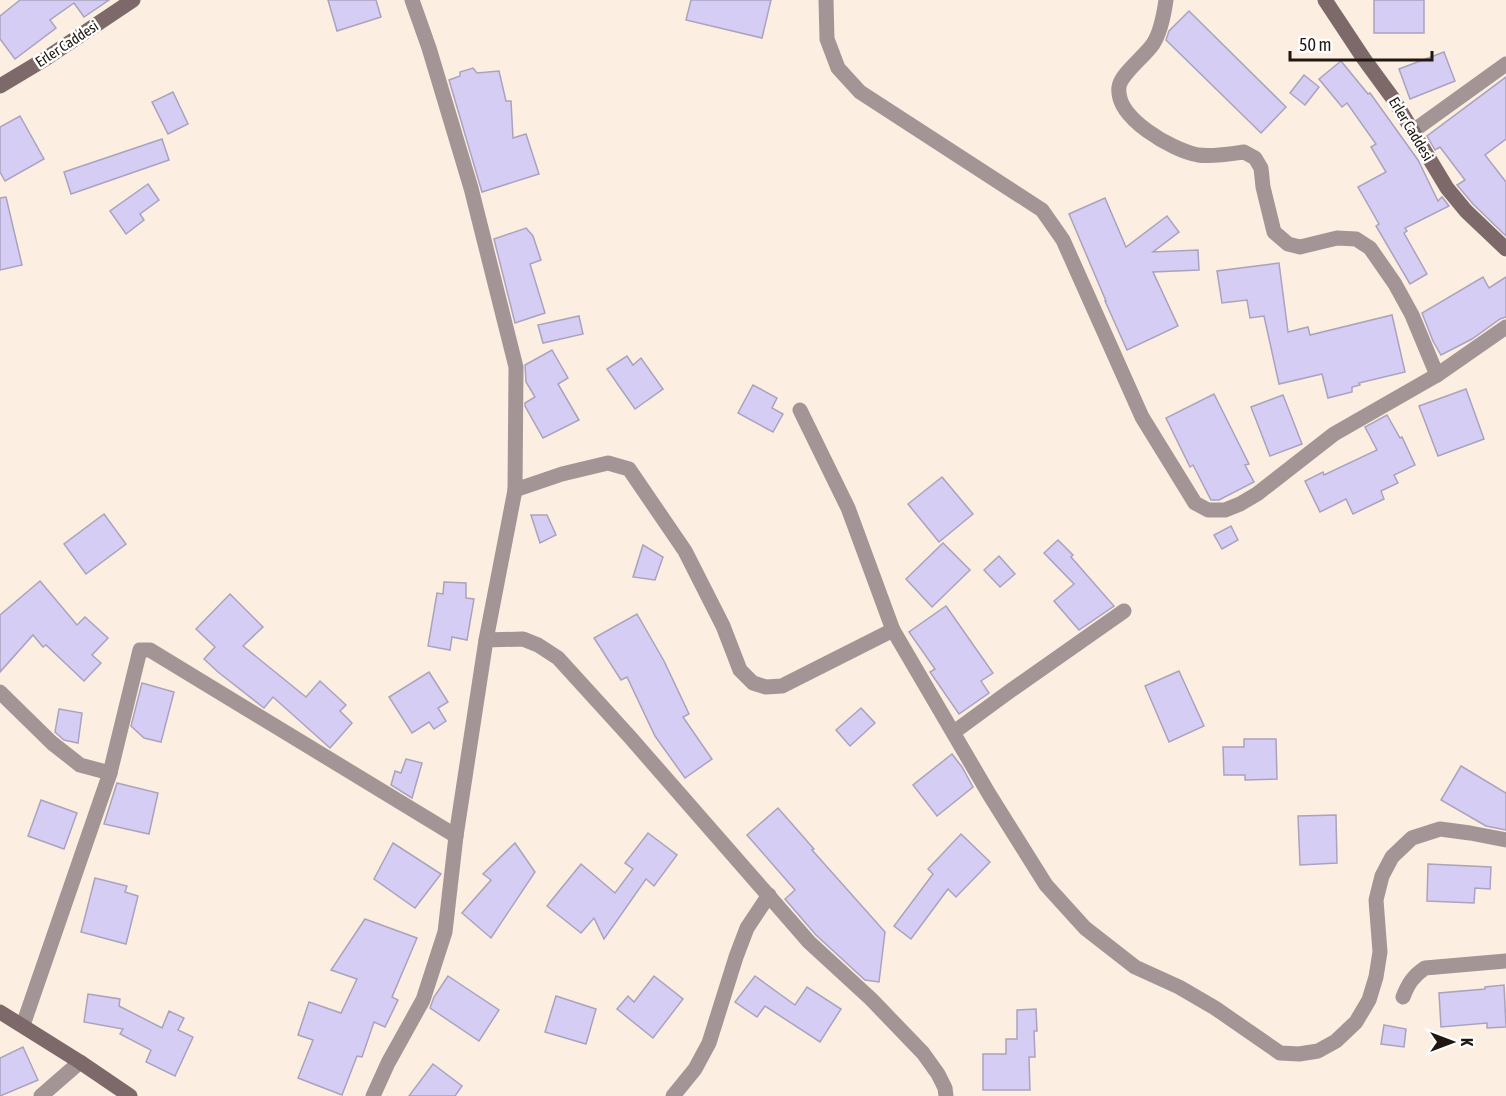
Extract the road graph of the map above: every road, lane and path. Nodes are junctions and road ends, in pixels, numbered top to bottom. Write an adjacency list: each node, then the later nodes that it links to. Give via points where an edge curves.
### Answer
1 (133, 0): 7 (street, Erler Caddesi)
2 (412, 0): 13 (street, via 471,188 516,367)
3 (826, 0): 11 (street, via 827,39 838,68 860,92 1042,210 1063,240 1142,417 1195,503 1208,510 1225,510 1240,504 1334,434)
4 (1166, 0): 11 (street, via 1154,43 1123,75 1119,87 1121,104 1138,124 1178,148 1198,155 1244,152 1255,158 1261,168 1274,232 1288,244 1300,247 1337,238 1356,239 1370,248 1412,315)
5 (1325, 0): 8 (street, Erler Caddesi)
6 (1506, 64): 8 (street)
7 (2, 83)
8 (1413, 131): 9 (street, Erler Caddesi, via 1455,199)
9 (1506, 249)
10 (1506, 327): 11 (street)
11 (1437, 375)
12 (800, 410): 15 (street, via 848,508)
13 (515, 490): 15 (street, via 608,463 629,469 685,551 723,626 740,670 753,683 782,686); 16 (street)
14 (1124, 610): 18 (street)
15 (893, 630): 18 (street)
16 (486, 640): 20 (street); 22 (street, via 523,639 558,658)
17 (0, 692): 19 (street, via 52,743 81,765)
18 (954, 732): 21 (street, via 1046,885 1085,928 1135,967 1215,1008 1280,1053 1317,1051 1336,1041 1356,1022 1376,977 1380,952 1376,900 1382,876 1392,857 1412,838 1440,829)
19 (110, 773): 20 (street, via 140,650 150,650); 26 (street)
20 (456, 836): 30 (street, via 445,932 423,1000)
21 (1506, 840)
22 (769, 895): 31 (street, via 747,928 709,1042 695,1069); 32 (street, via 809,942 923,1053 938,1074)
23 (1506, 961): 24 (street, via 1425,968 1409,982)
24 (1403, 997)
25 (0, 1012): 26 (street)
26 (23, 1025): 27 (street)
27 (80, 1062): 28 (street); 29 (street)
28 (41, 1096)
29 (130, 1096)
30 (373, 1096)
31 (673, 1096)
32 (946, 1096)

